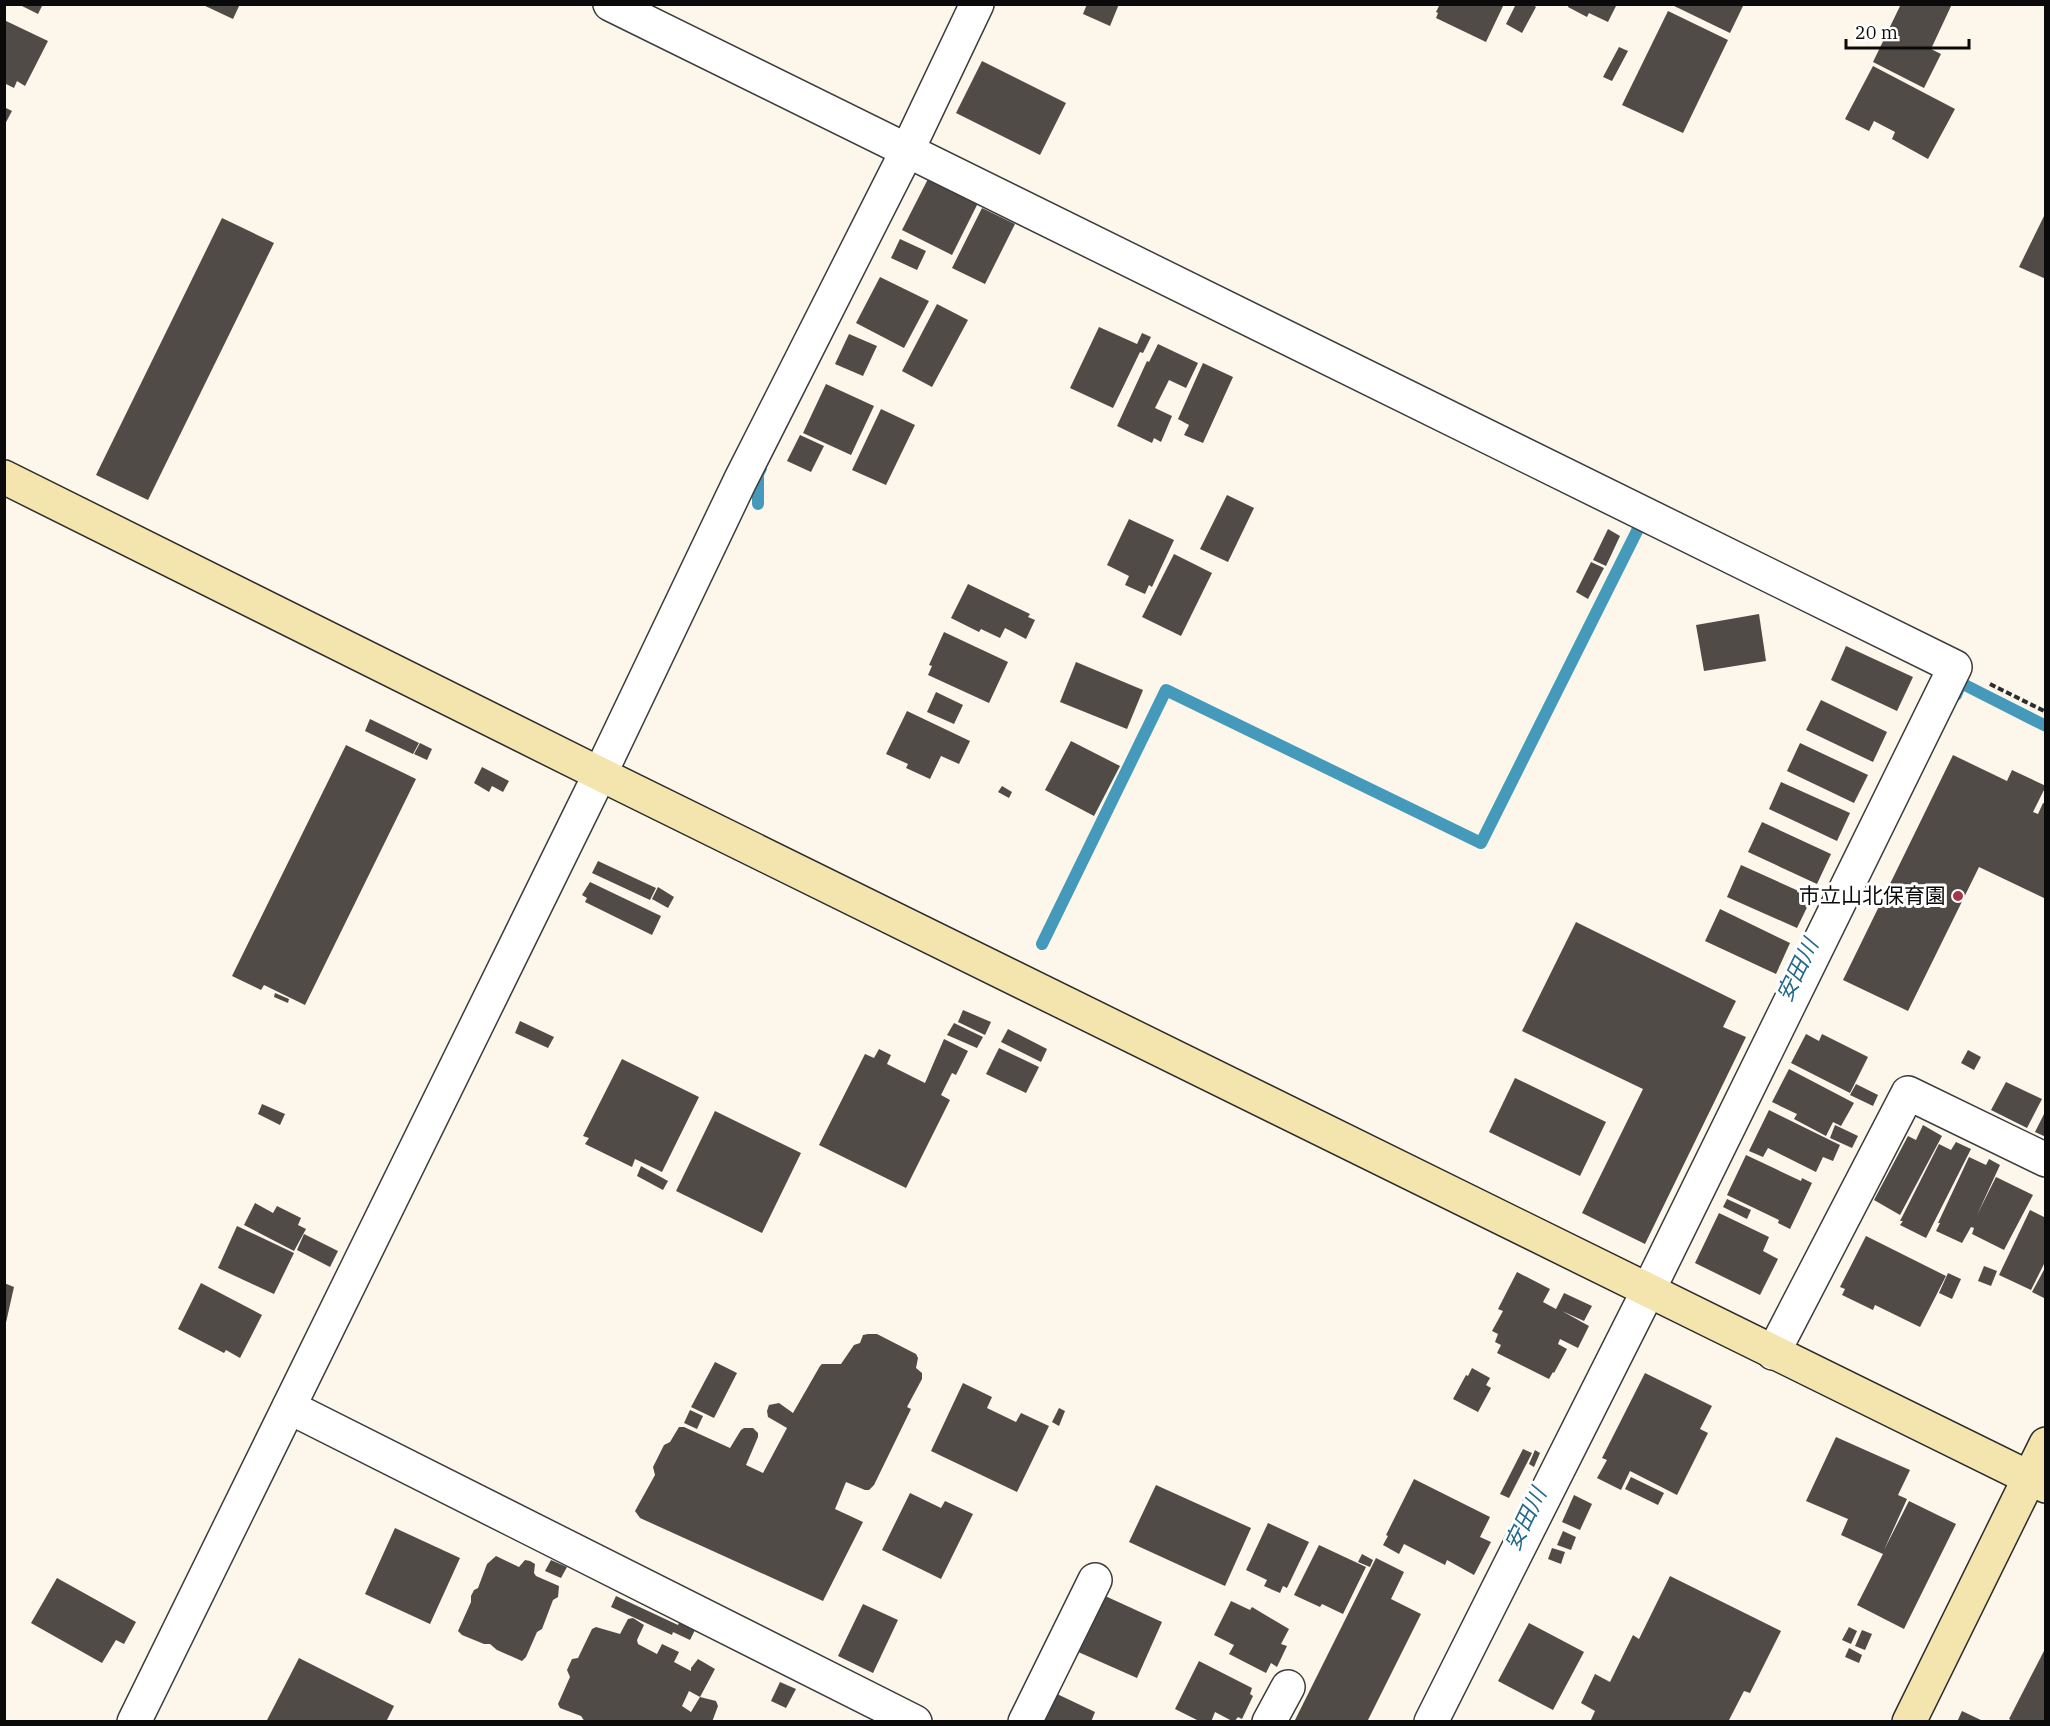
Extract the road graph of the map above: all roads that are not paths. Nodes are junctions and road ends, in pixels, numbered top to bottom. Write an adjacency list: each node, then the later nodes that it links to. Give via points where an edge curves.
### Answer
1 (610, 4): 3 (street)
2 (977, 4): 3 (street)
3 (907, 151): 5 (street, via 740,481); 7 (street, via 1955,667)
4 (4, 477): 5 (street)
5 (600, 774): 7 (street); 9 (street)
6 (2046, 1160): 8 (street, via 1908,1093)
7 (1648, 1291): 8 (street); 18 (street)
8 (1773, 1353): 11 (street)
9 (289, 1407): 14 (street); 15 (street)
10 (2046, 1444): 11 (street)
11 (2037, 1481): 19 (street)
12 (1095, 1580): 16 (street)
13 (1288, 1687): 17 (street)
14 (134, 1722)
15 (915, 1722)
16 (1025, 1722)
17 (1269, 1722)
18 (1431, 1722)
19 (1909, 1722)

